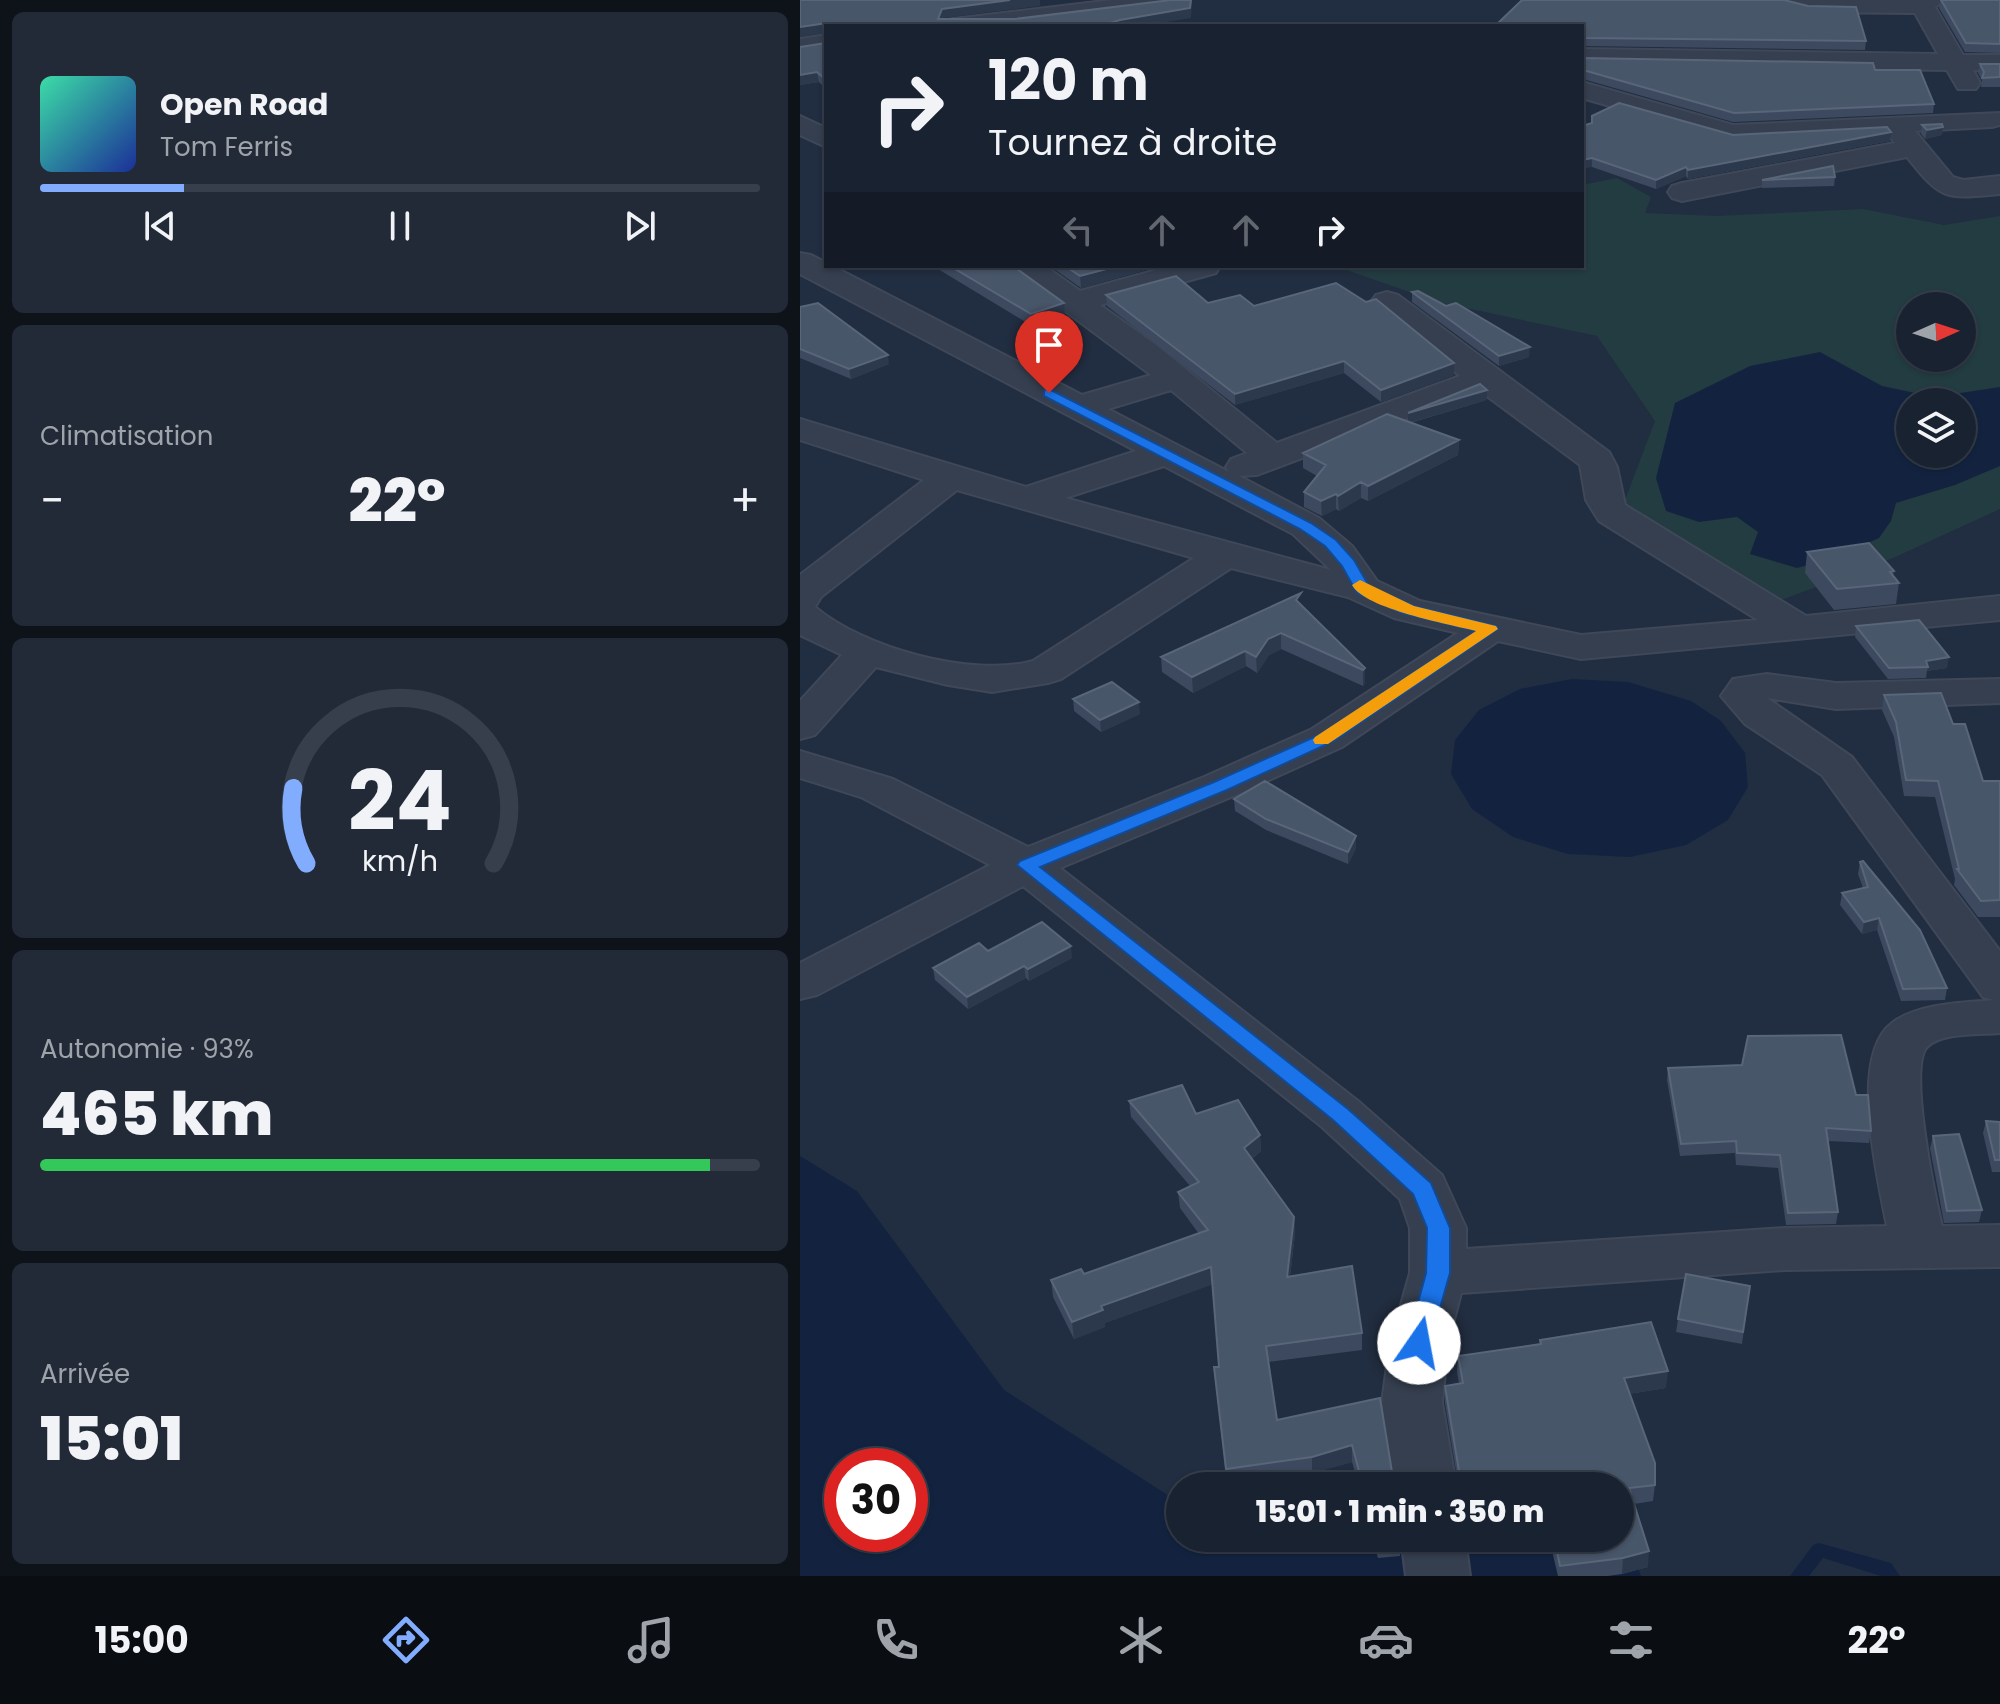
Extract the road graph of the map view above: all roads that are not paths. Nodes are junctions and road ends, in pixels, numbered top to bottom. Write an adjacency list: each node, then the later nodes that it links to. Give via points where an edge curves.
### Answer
1 (1175, 0): 4 (street)
2 (1790, 0): 3 (street, via 1808,5)
3 (1928, 3): 8 (street)
4 (970, 24)
5 (824, 43): 6 (street)
6 (800, 47)
7 (1584, 57): 8 (street)
8 (1953, 62): 9 (street); 12 (street)
9 (2000, 63)
10 (1584, 91): 11 (street, via 1732,133)
11 (1893, 123): 12 (street); 13 (street)
12 (1996, 124)
13 (1912, 148): 14 (street, via 1950,187); 15 (street)
14 (2000, 185)
15 (1682, 192)
16 (800, 262): 23 (street)
17 (1028, 268): 19 (street)
18 (1198, 268): 19 (street)
19 (1077, 302): 21 (street)
20 (1387, 302): 22 (street)
21 (1176, 378): 23 (street); 26 (street)
22 (1482, 379): 26 (street); 34 (street, via 1596,460 1602,498 1612,513)
23 (1076, 408): 25 (street)
24 (811, 440): 27 (street)
25 (1164, 454): 28 (street); 29 (street)
26 (1271, 455): 28 (street)
27 (951, 477): 29 (street); 32 (street)
28 (1216, 479): 31 (street, via 1330,543)
29 (1032, 497): 30 (street)
30 (1225, 555): 31 (street); 36 (street, via 1047,670 1019,678 964,676)
31 (1362, 589): 35 (street, via 1408,610)
32 (801, 599): 36 (street, via 807,623)
33 (2000, 608): 34 (street)
34 (1798, 628): 35 (street, via 1581,647)
35 (1490, 629): 40 (street, via 1327,738)
36 (868, 652): 38 (street)
37 (2000, 691): 42 (street, via 1836,696 1767,686 1748,688 1742,696 1751,709 1837,766)
38 (800, 726)
39 (800, 764): 40 (street, via 877,788)
40 (1026, 865): 41 (street); 46 (street, via 1340,1114 1423,1189 1438,1228)
41 (800, 983)
42 (2000, 985)
43 (2000, 1016): 45 (street, via 1921,1028 1905,1039 1895,1060 1894,1099)
44 (2000, 1246): 45 (street)
45 (1918, 1247): 46 (street, via 1785,1249)
46 (1438, 1273): 47 (street, via 1419,1343 1412,1403)
47 (1423, 1472)
48 (1435, 1552): 49 (street)
49 (1438, 1576)

